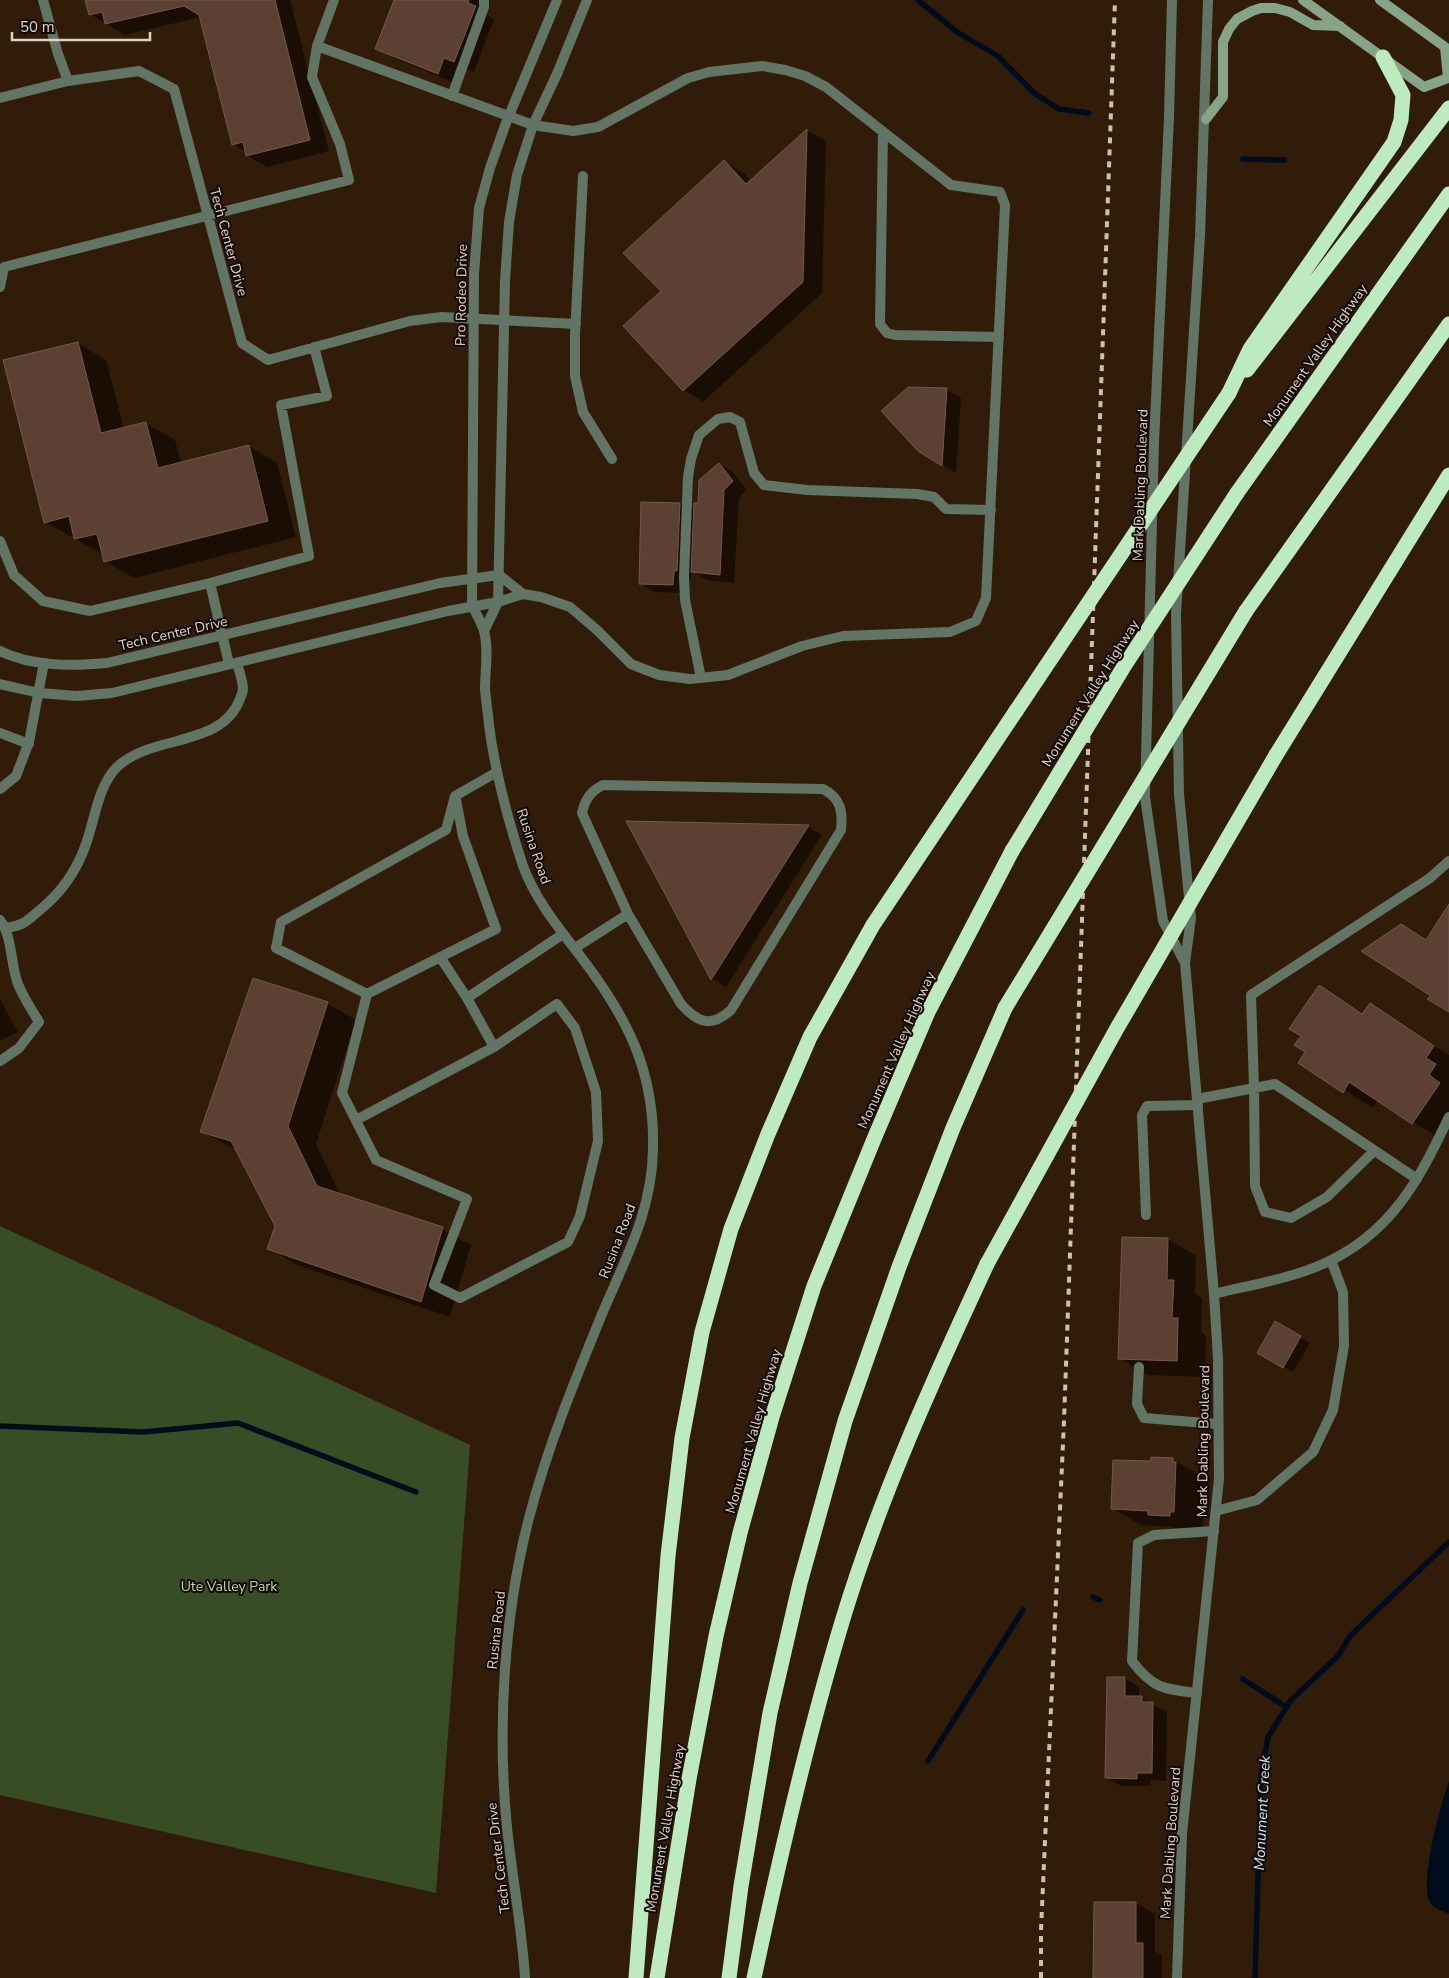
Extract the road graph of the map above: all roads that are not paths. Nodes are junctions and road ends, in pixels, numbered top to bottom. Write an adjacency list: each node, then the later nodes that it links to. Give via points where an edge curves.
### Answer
1 (43, 0): 14 (street)
2 (334, 0): 11 (street)
3 (484, 0): 15 (street)
4 (557, 0): 18 (street, Pro Rodeo Drive)
5 (587, 0): 20 (street)
6 (1172, 0): 62 (street, Mark Dabling Boulevard, via 1154,443 1145,797 1163,921)
7 (1208, 0): 19 (street, Mark Dabling Boulevard)
8 (1303, 0): 10 (main road)
9 (1380, 0): 13 (main road, via 1445,47)
10 (1340, 26): 12 (main road); 19 (main road, via 1313,25 1275,8 1261,8 1237,19 1223,42 1222,97)
11 (317, 46): 15 (street); 24 (street, via 312,77 340,144 349,180)
12 (1382, 57): 13 (main road, via 1424,87); 32 (highway, via 1403,95 1401,120 1394,142)
13 (1448, 78)
14 (68, 81): 16 (street, Tech Center Drive); 24 (street, Tech Center Drive, via 139,71 174,89)
15 (452, 96): 18 (street)
16 (0, 98)
17 (1449, 108): 32 (highway)
18 (509, 117): 20 (street); 26 (street, Pro Rodeo Drive, via 479,208)
19 (1206, 119): 62 (street, Mark Dabling Boulevard, via 1176,614 1179,794 1191,918)
20 (533, 126): 21 (street, via 573,131 598,127 688,78 727,69 762,66 805,76); 27 (street, via 517,175 509,222)
21 (883, 132): 30 (street, via 951,185 1000,192 1006,205); 30 (street, via 880,324 887,333 895,335)
22 (583, 176): 28 (street)
23 (1449, 194): 84 (highway, Monument Valley Highway, bridge, via 1237,493 1123,668 1012,851 928,1012 814,1286 772,1416 716,1636 688,1779)
24 (208, 216): 25 (street, via 4,267); 31 (street, Tech Center Drive, via 242,343 268,360)
25 (0, 287)
26 (474, 319): 27 (street, Tech Center Drive); 31 (street, Tech Center Drive, via 442,317 410,321); 38 (street, Pro Rodeo Drive)
27 (504, 319): 28 (street, Tech Center Drive); 37 (street)
28 (576, 324): 33 (street, via 575,376 583,412)
29 (1449, 324): 85 (highway, bridge, via 1246,611 1006,1008 949,1137 845,1420 800,1583 770,1713)
30 (999, 337): 35 (street)
31 (314, 347): 39 (street, via 326,396 281,405 309,556)
32 (1254, 353): 83 (highway, bridge, via 873,925 810,1037 768,1134 732,1229 702,1332 682,1438 668,1556)
33 (612, 459)
34 (1449, 475): 86 (highway, bridge, via 1276,755 1116,1030 987,1264 944,1356 886,1495 842,1621 808,1748)
35 (991, 510): 48 (street, via 986,598 976,621 950,632 843,636 802,646 728,675); 48 (street, via 946,509 934,497 917,494 764,485 754,473 740,422 730,417 718,419 699,435 688,478 685,600)
36 (0, 541): 39 (street, via 14,575 43,601 90,611)
37 (499, 575): 38 (street, Tech Center Drive); 40 (street); 41 (street)
38 (471, 578): 42 (street, Pro Rodeo Drive); 44 (street, Tech Center Drive)
39 (210, 582): 44 (street)
40 (523, 594): 41 (street); 48 (street, via 570,607 631,664 659,675)
41 (498, 602): 42 (street); 43 (street, Rusina Road)
42 (472, 605): 43 (street, Rusina Road); 47 (street)
43 (484, 631): 53 (street, Rusina Road, via 485,690)
44 (222, 636): 46 (street, Tech Center Drive, via 107,663 77,666); 47 (street)
45 (0, 651): 46 (street, Tech Center Drive)
46 (44, 663): 50 (street)
47 (233, 663): 50 (street, via 112,693 77,696); 58 (street, via 244,689 236,708 221,725 161,744 132,756 116,767 100,798 86,845 63,890 21,925)
48 (701, 678)
49 (0, 684): 50 (street)
50 (39, 693): 52 (street)
51 (0, 733): 52 (street)
52 (29, 744): 54 (street, via 16,776)
53 (497, 772): 55 (street); 59 (street, Rusina Road, via 525,870 541,904)
54 (0, 789)
55 (455, 796): 61 (street, via 462,836 496,929); 63 (street, via 446,830 280,922 276,948)
56 (1449, 861): 67 (street, via 1430,878 1251,995)
57 (628, 914): 57 (street, via 582,813 584,804 595,789 603,785 823,789 838,802 843,814 841,830 731,1010 721,1019 712,1022 701,1020 681,1004); 60 (street)
58 (3, 924): 66 (street, via 18,985 39,1022 19,1048)
59 (564, 934): 60 (street, Rusina Road); 64 (street)
60 (575, 948): 81 (street, Rusina Road, via 617,1008 646,1076 652,1114 651,1182 639,1229 582,1362 543,1468 528,1521 514,1588)
61 (440, 957): 63 (street); 64 (street)
62 (1185, 963): 68 (street, Mark Dabling Boulevard)
63 (367, 994): 70 (street, via 342,1093)
64 (467, 998): 65 (street)
65 (494, 1047): 70 (street); 70 (street, via 557,1004 575,1028 596,1092 598,1141 580,1216 568,1242 460,1298 434,1285 467,1199 376,1160)
66 (0, 1061)
67 (1254, 1088): 68 (street); 71 (street, via 1275,1084); 71 (street, via 1255,1186 1265,1212 1291,1218 1327,1197)
68 (1197, 1102): 73 (street, via 1147,1106 1142,1115); 75 (street, Mark Dabling Boulevard)
69 (1449, 1117): 72 (street)
70 (356, 1120)
71 (1374, 1151): 72 (street)
72 (1416, 1179): 74 (street, via 1401,1204 1380,1225 1355,1246)
73 (1146, 1215)
74 (1331, 1260): 75 (street, via 1301,1272); 78 (street, via 1343,1292 1344,1337 1333,1410 1312,1452 1299,1464 1257,1500)
75 (1214, 1294): 77 (street, Mark Dabling Boulevard)
76 (1139, 1366): 77 (street, via 1137,1404 1144,1418)
77 (1218, 1424): 78 (street, Mark Dabling Boulevard)
78 (1216, 1511): 79 (street, Mark Dabling Boulevard)
79 (1214, 1531): 80 (street, Mark Dabling Boulevard); 80 (street, via 1154,1535 1138,1544 1132,1661 1142,1674 1163,1689)
80 (1197, 1693): 87 (street, Mark Dabling Boulevard, via 1182,1834)
81 (502, 1734): 82 (street, Tech Center Drive, via 507,1828)
82 (525, 1978)
83 (636, 1978)
84 (657, 1978)
85 (729, 1978)
86 (754, 1978)
87 (1177, 1978)

